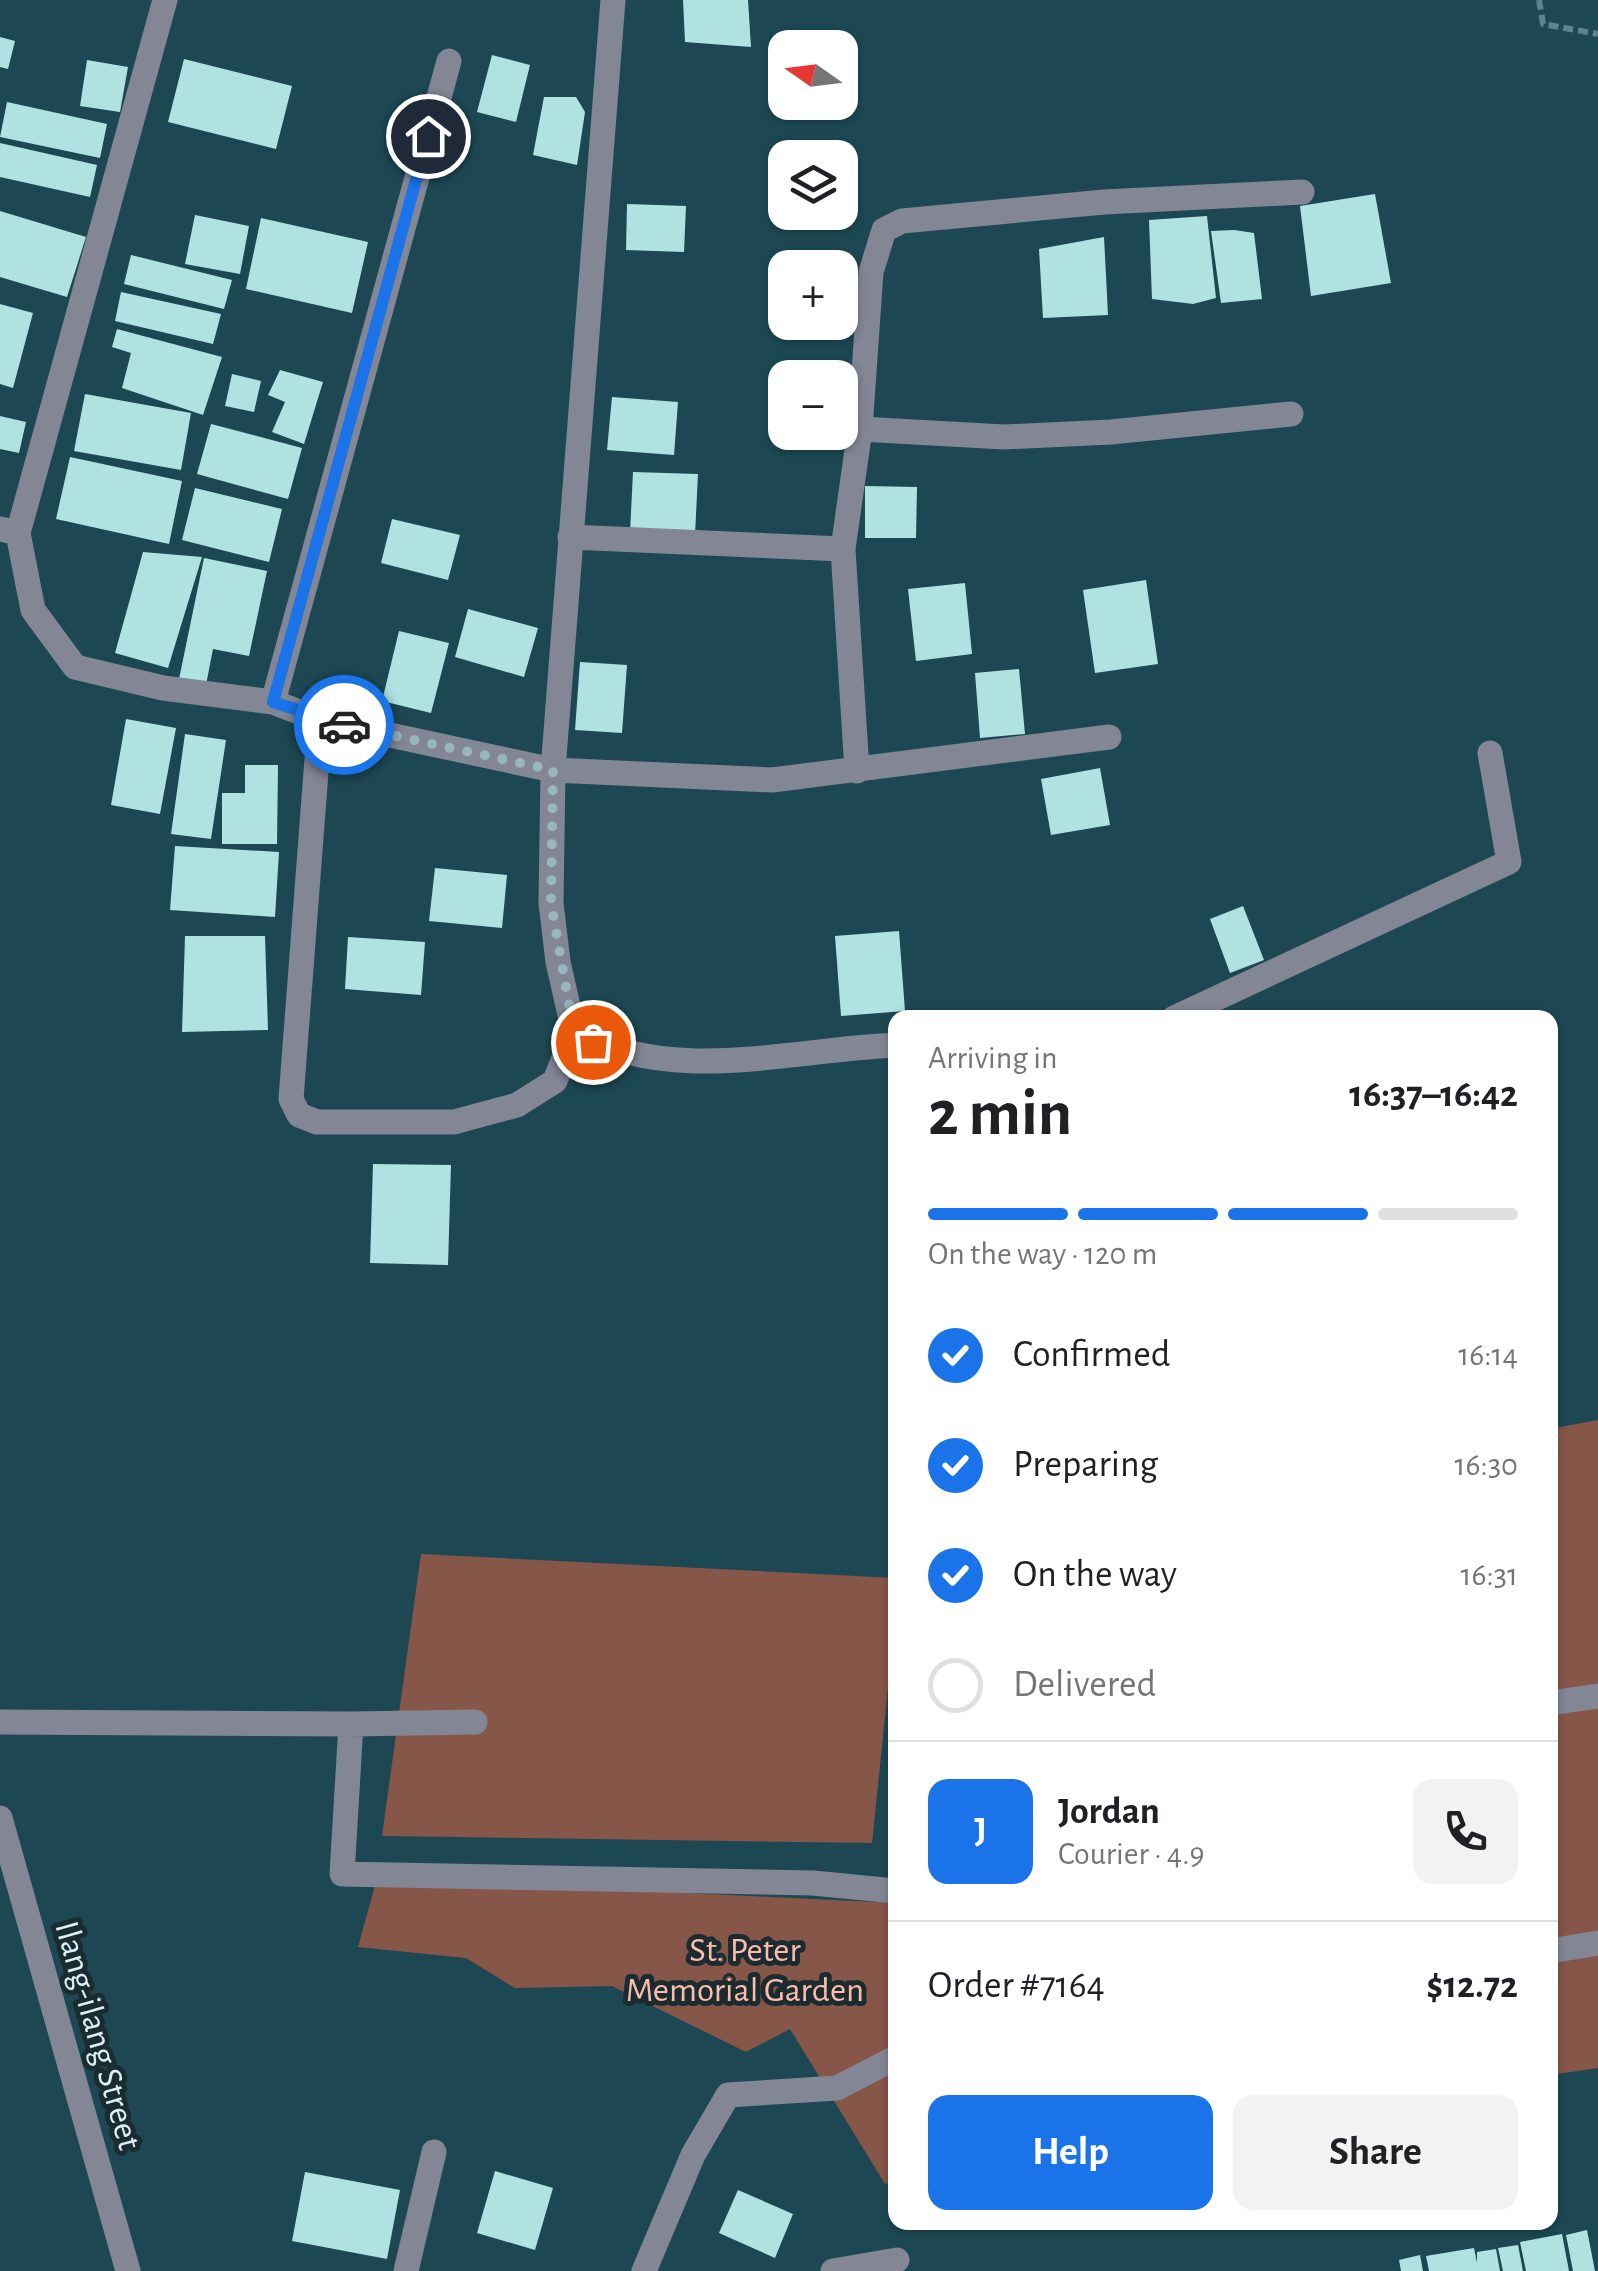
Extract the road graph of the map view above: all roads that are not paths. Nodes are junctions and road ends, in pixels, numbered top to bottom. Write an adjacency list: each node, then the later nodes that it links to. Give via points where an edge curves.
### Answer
1 (165, 0): 7 (street)
2 (613, 0): 8 (street)
3 (449, 61): 10 (street)
4 (1302, 192): 6 (street, via 1104,202 894,223 884,230 873,260)
5 (1291, 414): 6 (street, via 1004,437)
6 (860, 429): 9 (street)
7 (9, 531): 10 (street, via 33,610 75,667 163,688)
8 (570, 537): 9 (street); 14 (street)
9 (843, 549): 15 (street)
10 (273, 702): 11 (street)
11 (320, 720): 14 (street); 17 (street, via 291,1099 300,1115 317,1122 454,1122 517,1106 556,1081)
12 (1108, 737): 15 (street)
13 (1490, 753): 16 (street, via 1509,862)
14 (553, 770): 15 (street, via 756,780); 17 (street, via 551,903)
15 (857, 771)
16 (1191, 1010)
17 (574, 1032): 18 (street, via 612,1052 700,1064)
18 (888, 1046)
19 (1598, 1696): 20 (street)
20 (1558, 1702)
21 (0, 1722): 23 (street)
22 (475, 1722): 23 (street)
23 (350, 1724): 25 (street, via 342,1874 813,1883)
24 (0, 1818): 31 (street, Ilang-ilang Street)
25 (888, 1890)
26 (1598, 1943): 27 (street)
27 (1558, 1950)
28 (888, 2062): 33 (street, via 837,2088 728,2095 693,2154)
29 (434, 2152): 32 (street)
30 (898, 2260): 34 (street)
31 (128, 2271)
32 (406, 2271)
33 (644, 2271)
34 (833, 2271)

